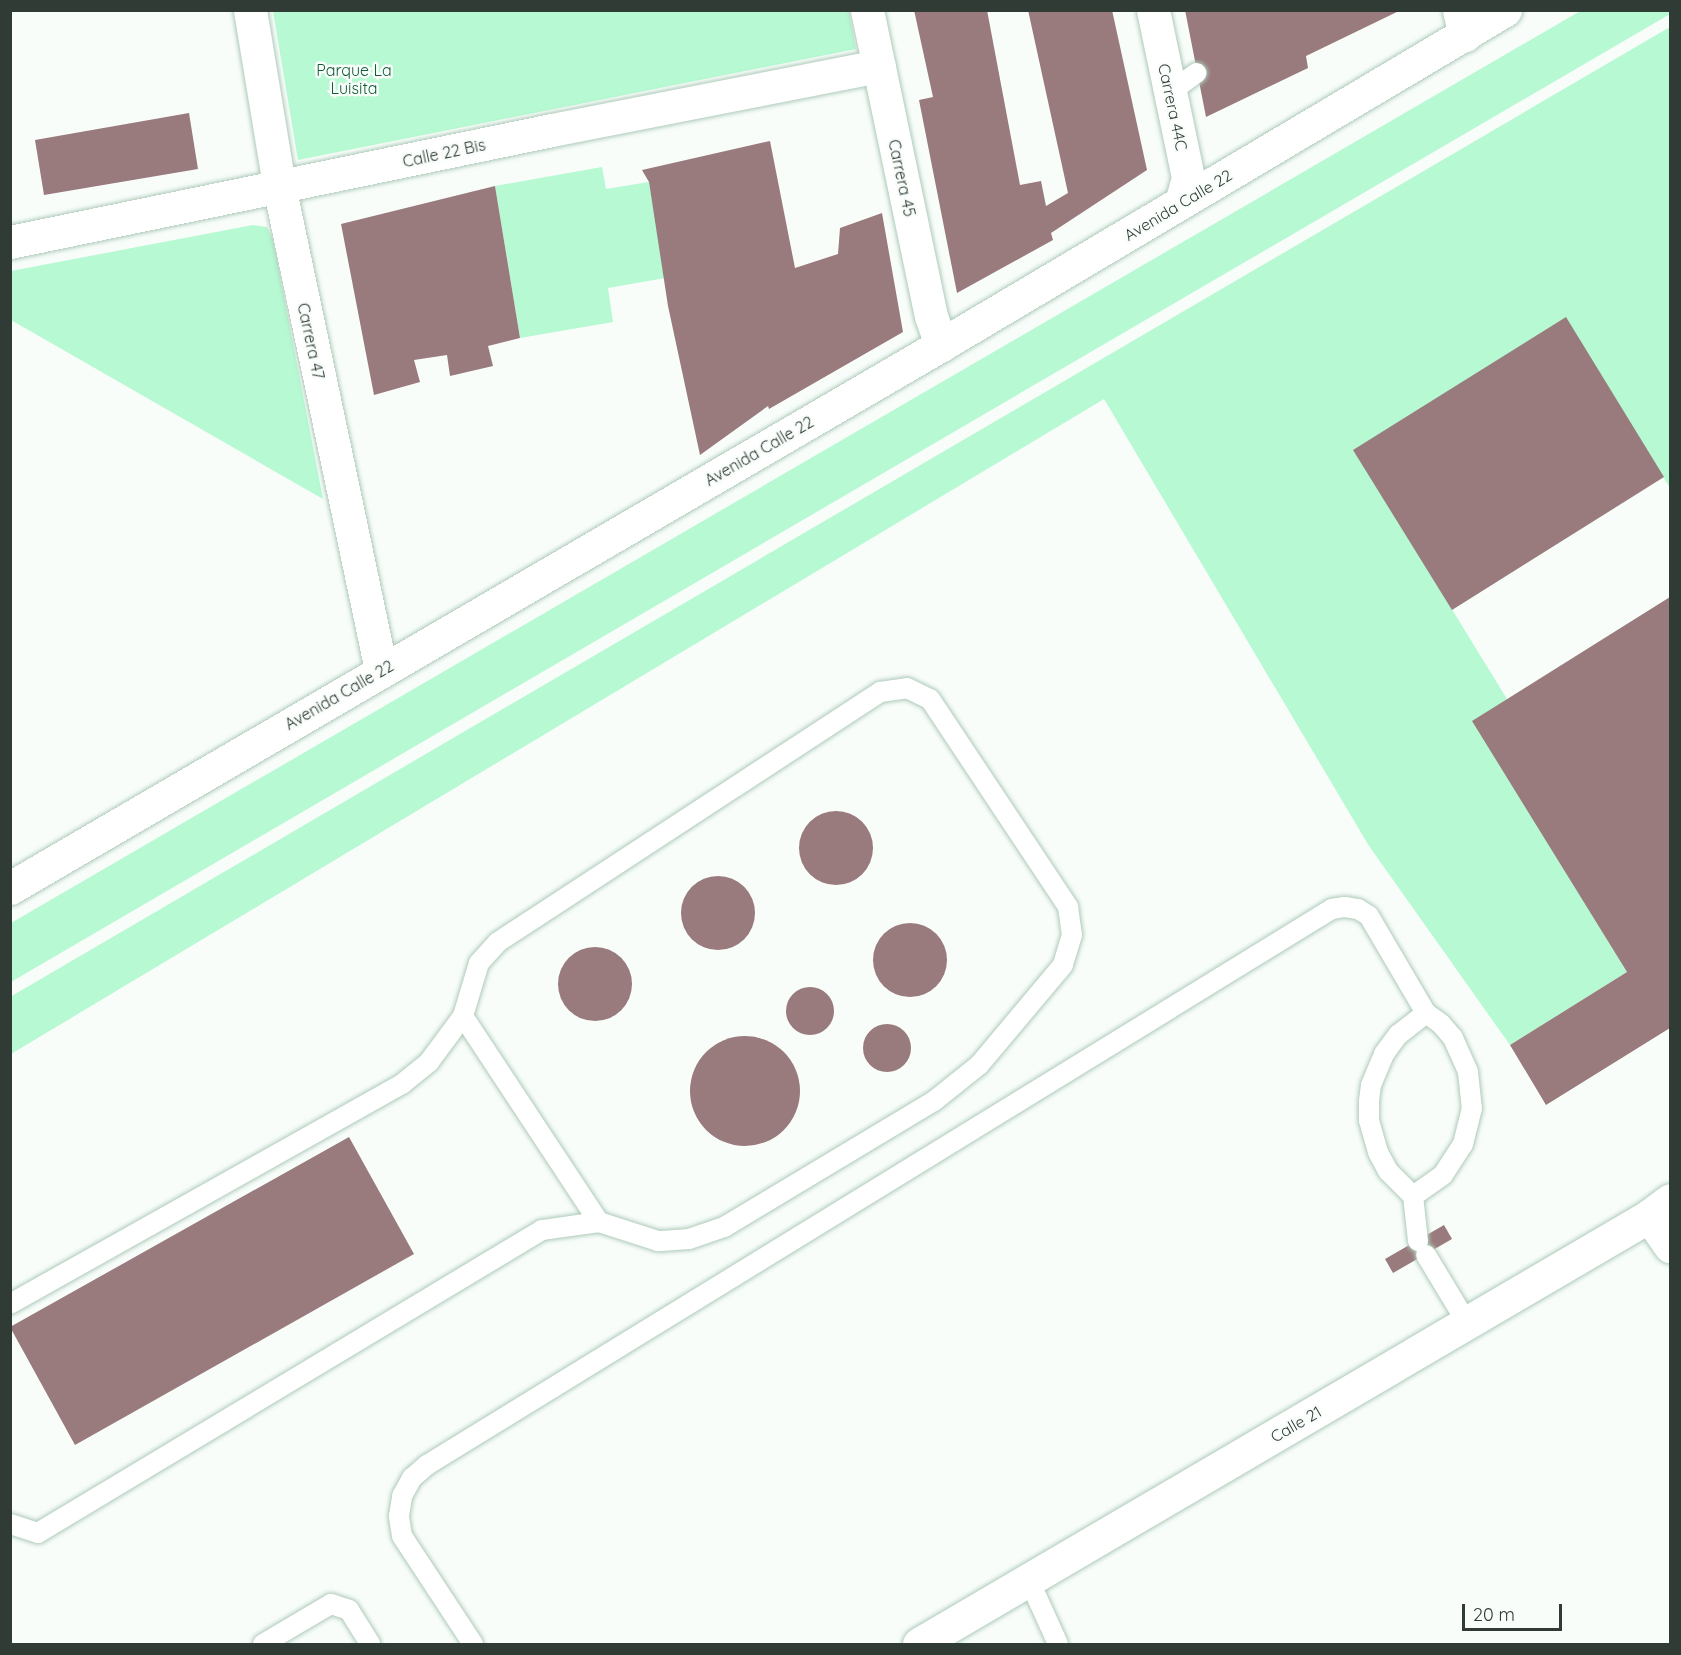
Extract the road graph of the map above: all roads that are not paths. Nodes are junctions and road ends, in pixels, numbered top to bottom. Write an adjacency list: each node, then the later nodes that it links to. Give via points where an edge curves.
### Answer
1 (250, 10): 9 (street, Carrera 47)
2 (867, 10): 6 (street, Carrera 45)
3 (1153, 10): 8 (street, Carrera 44C)
4 (1505, 10): 5 (street, Avenida Calle 22)
5 (1462, 23): 10 (street, Avenida Calle 22)
6 (879, 66): 9 (street, Calle 22 Bis); 12 (street, Carrera 45, via 931,316)
7 (1197, 73): 8 (lane)
8 (1169, 93): 10 (street, Carrera 44C, via 1188,178)
9 (279, 186): 11 (street, Calle 22 Bis); 13 (street, Carrera 47)
10 (1181, 202): 12 (street, Avenida Calle 22)
11 (10, 242)
12 (941, 345): 13 (street, Avenida Calle 22)
13 (381, 670): 14 (street, Avenida Calle 22)
14 (10, 888)
15 (1426, 1013): 17 (lane, via 1398,1035 1384,1053 1369,1101 1369,1120 1378,1152 1388,1171); 17 (lane, via 1441,1024 1463,1057 1472,1090 1472,1108 1469,1126 1454,1160 1443,1175); 27 (lane, via 1369,916 1345,906 1332,909 427,1465 412,1478 402,1496 402,1536)
16 (464, 1016): 19 (lane); 19 (lane, via 479,963 498,942 880,692 907,688 930,699 1068,907 1072,935 1063,965 980,1065 934,1101 724,1227 689,1239 658,1241); 21 (lane, via 429,1062 402,1084)
17 (1413, 1196): 22 (lane, via 1422,1248)
18 (1660, 1208): 20 (street); 22 (street, Calle 21)
19 (598, 1222): 23 (lane, via 542,1230 38,1533)
20 (1671, 1246)
21 (10, 1304)
22 (1467, 1323): 24 (street, Calle 21)
23 (10, 1524)
24 (1029, 1580): 28 (street, Calle 21); 29 (lane)
25 (267, 1644): 26 (lane, via 331,1604 349,1610)
26 (370, 1644)
27 (473, 1644)
28 (919, 1644)
29 (1058, 1644)

